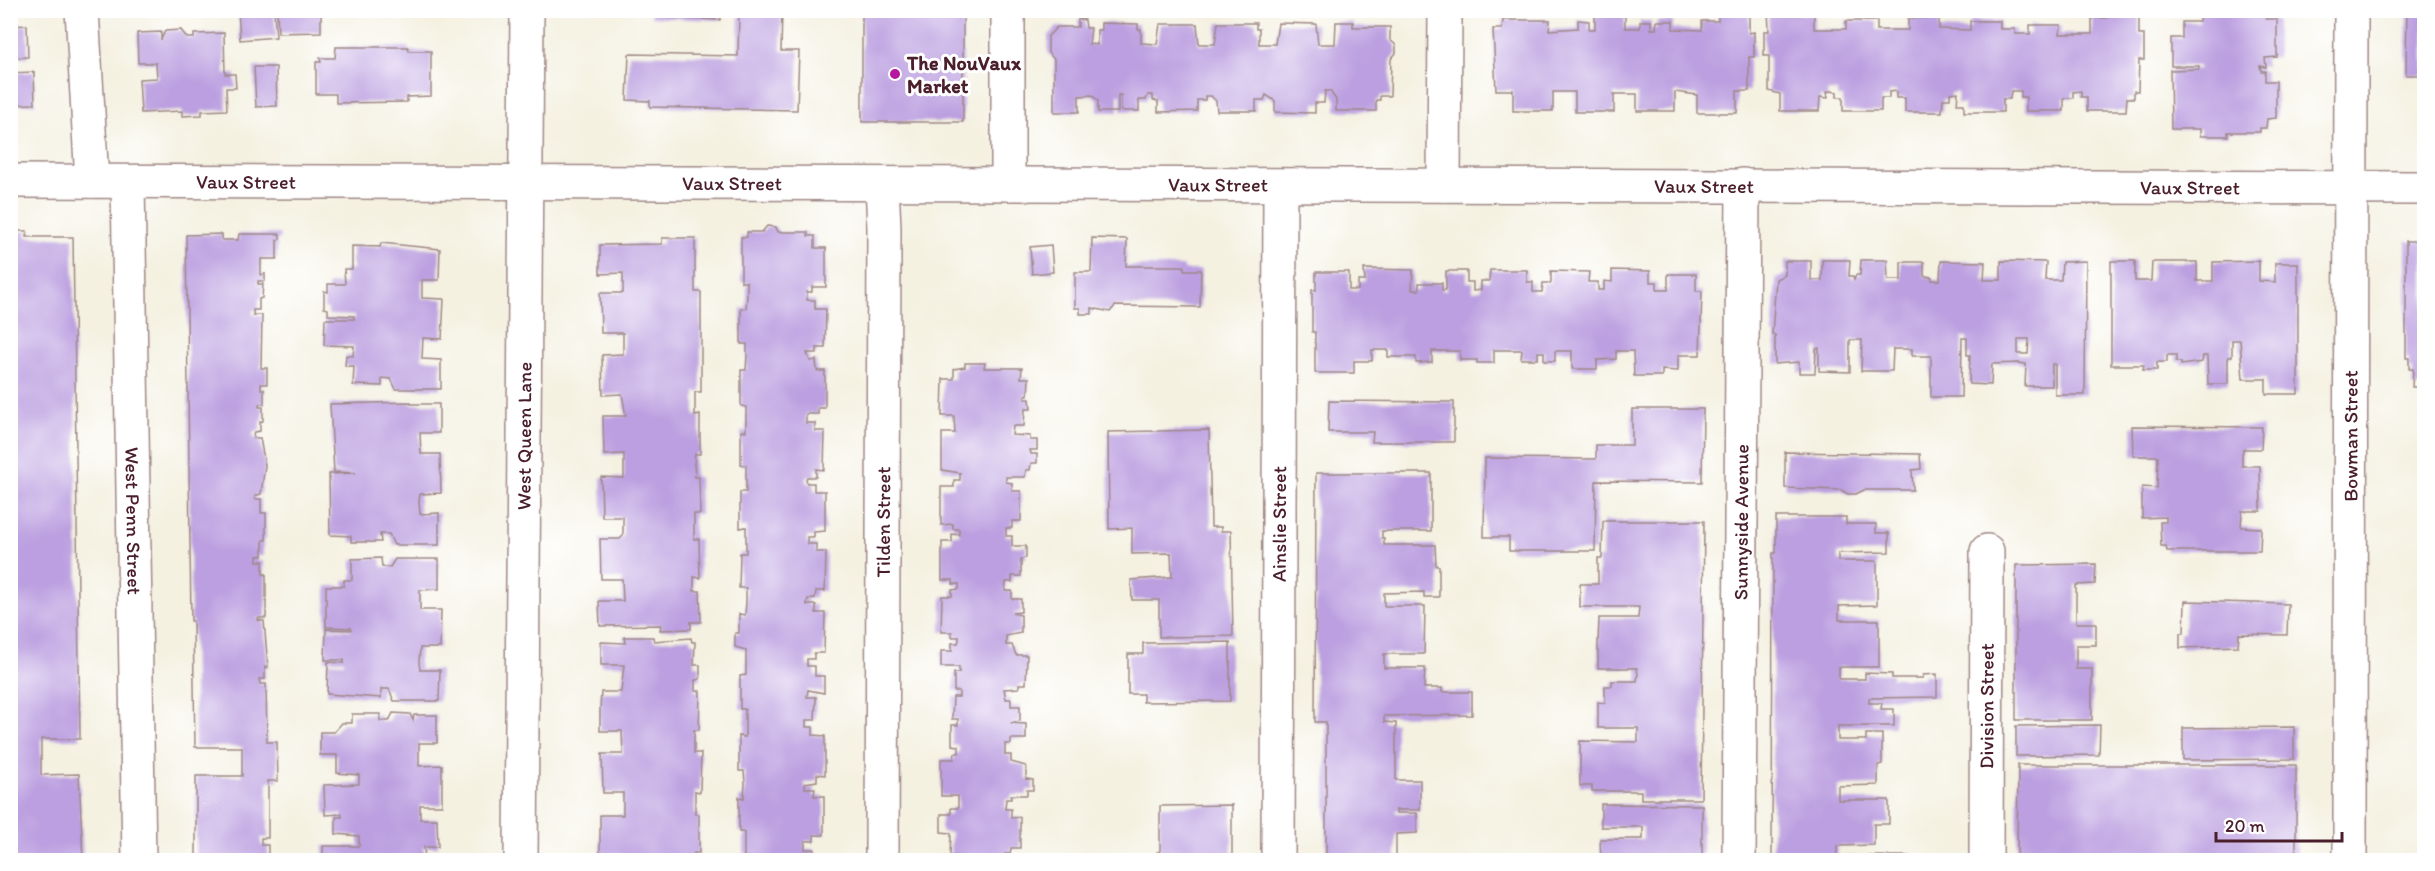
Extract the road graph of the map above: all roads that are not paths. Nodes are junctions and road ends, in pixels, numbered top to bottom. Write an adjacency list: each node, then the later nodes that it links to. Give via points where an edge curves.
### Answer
1 (82, 10): 7 (street)
2 (527, 10): 9 (street, West Queen Lane)
3 (1008, 10): 11 (street)
4 (1445, 10): 12 (street)
5 (2351, 10): 15 (street, Bowman Street)
6 (10, 181): 7 (street, Vaux Street)
7 (92, 181): 8 (street, Vaux Street)
8 (128, 182): 9 (street, Vaux Street); 18 (street, West Penn Street)
9 (525, 182): 10 (street, Vaux Street); 19 (street, West Queen Lane)
10 (882, 184): 11 (street, Vaux Street); 20 (street, Tilden Street)
11 (1008, 184): 14 (street, Vaux Street)
12 (1444, 185): 13 (street, Vaux Street); 14 (street, Vaux Street)
13 (1743, 185): 15 (street, Vaux Street); 22 (street, Sunnyside Avenue)
14 (1280, 186): 21 (street, Ainslie Street)
15 (2350, 187): 16 (street, Vaux Street); 24 (street, Bowman Street)
16 (2424, 188)
17 (1987, 551): 23 (street, Division Street)
18 (139, 861)
19 (521, 861)
20 (882, 861)
21 (1278, 861)
22 (1739, 861)
23 (1986, 861)
24 (2350, 861)

